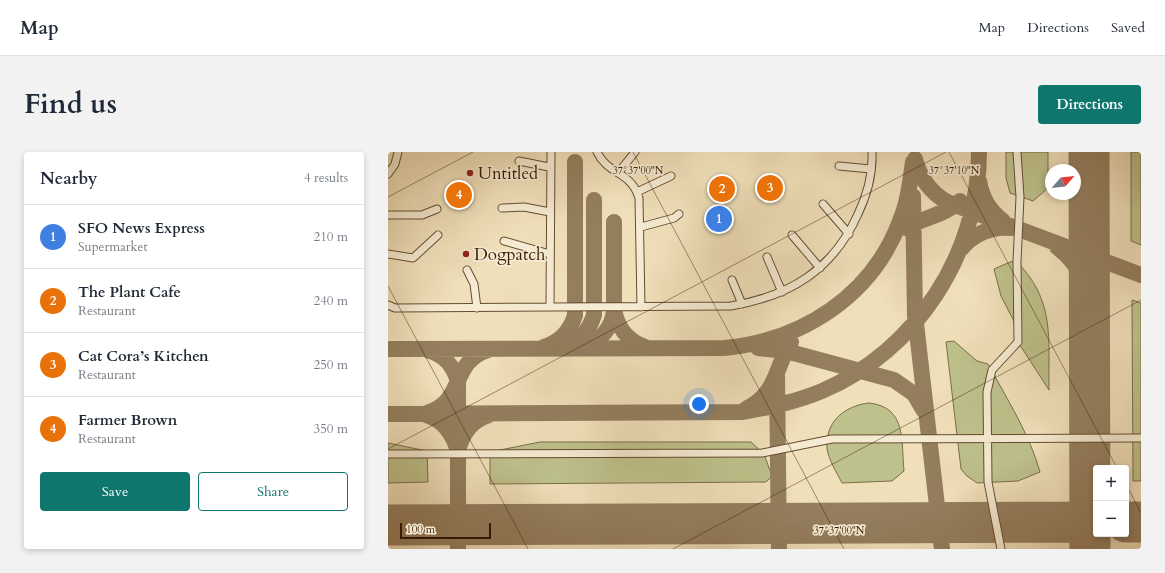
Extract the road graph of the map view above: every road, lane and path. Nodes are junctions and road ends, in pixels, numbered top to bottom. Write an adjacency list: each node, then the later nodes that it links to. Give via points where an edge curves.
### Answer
1 (398, 152): 12 (lane, via 395,164)
2 (551, 152): 9 (lane)
3 (597, 152): 11 (lane, via 607,165)
4 (635, 152): 11 (lane)
5 (872, 152): 10 (lane)
6 (1017, 152): 38 (lane, via 1020,197 1017,262 1018,342 992,370 987,392)
7 (519, 161): 9 (lane)
8 (839, 166): 10 (lane)
9 (549, 167): 18 (lane)
10 (871, 169): 22 (lane, via 862,206)
11 (618, 173): 14 (lane, via 632,182)
12 (388, 174)
13 (671, 176): 14 (lane)
14 (638, 192): 21 (lane)
15 (823, 204): 22 (lane)
16 (502, 208): 18 (lane, via 524,207)
17 (437, 209): 20 (lane, via 422,215)
18 (550, 212): 27 (lane)
19 (679, 214): 21 (lane, via 674,218)
20 (388, 215)
21 (641, 227): 36 (lane)
22 (848, 234): 29 (lane, via 839,249)
23 (438, 235): 26 (lane, via 413,258)
24 (792, 235): 29 (lane)
25 (504, 241): 27 (lane)
26 (388, 254)
27 (550, 254): 35 (lane)
28 (767, 257): 32 (lane)
29 (820, 268): 32 (lane)
30 (467, 270): 37 (lane, via 474,282)
31 (732, 280): 33 (lane)
32 (782, 292): 33 (lane)
33 (742, 304): 36 (lane)
34 (388, 305): 37 (lane, via 395,308)
35 (550, 307): 36 (lane); 37 (lane)
36 (641, 307)
37 (477, 308)
38 (988, 438): 39 (lane); 40 (lane, via 832,439 762,453); 41 (lane, via 988,482)
39 (1141, 438)
40 (388, 454)
41 (1001, 549)

